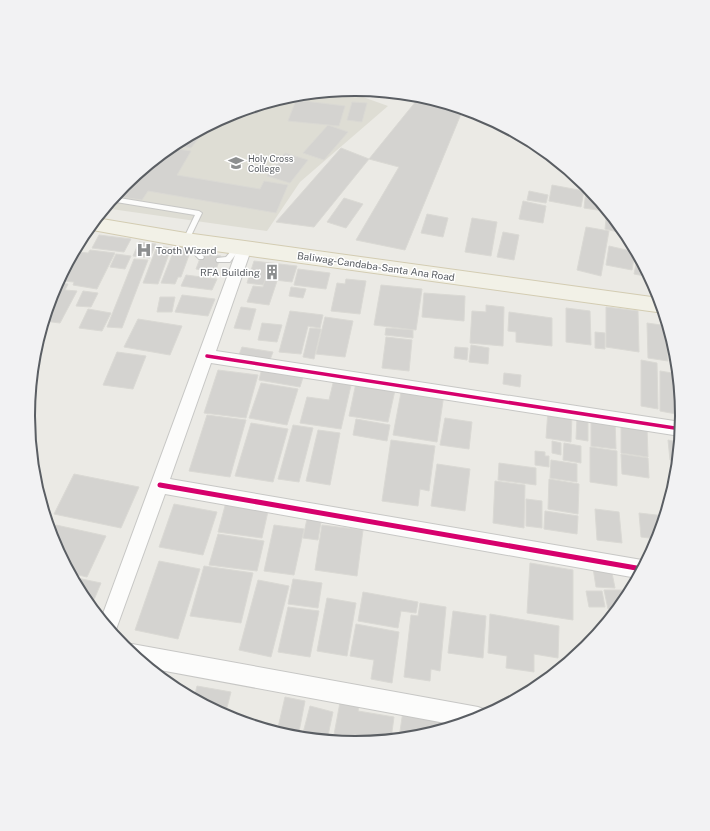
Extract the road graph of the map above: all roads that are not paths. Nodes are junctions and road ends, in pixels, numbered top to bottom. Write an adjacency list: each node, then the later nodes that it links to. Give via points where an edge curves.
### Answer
1 (119, 200): 3 (lane, via 199,213)
2 (98, 225): 3 (main road, Baliwag-Candaba-Santa Ana Road)
3 (195, 246): 4 (main road, Baliwag-Candaba-Santa Ana Road)
4 (238, 254): 5 (lane); 6 (main road, Baliwag-Candaba-Santa Ana Road); 7 (street)
5 (219, 260)
6 (655, 305)
7 (207, 356): 8 (street); 9 (street)
8 (674, 428)
9 (160, 485): 10 (street); 11 (street)
10 (636, 568)
11 (110, 621)
12 (144, 656): 13 (street)
13 (466, 716)

